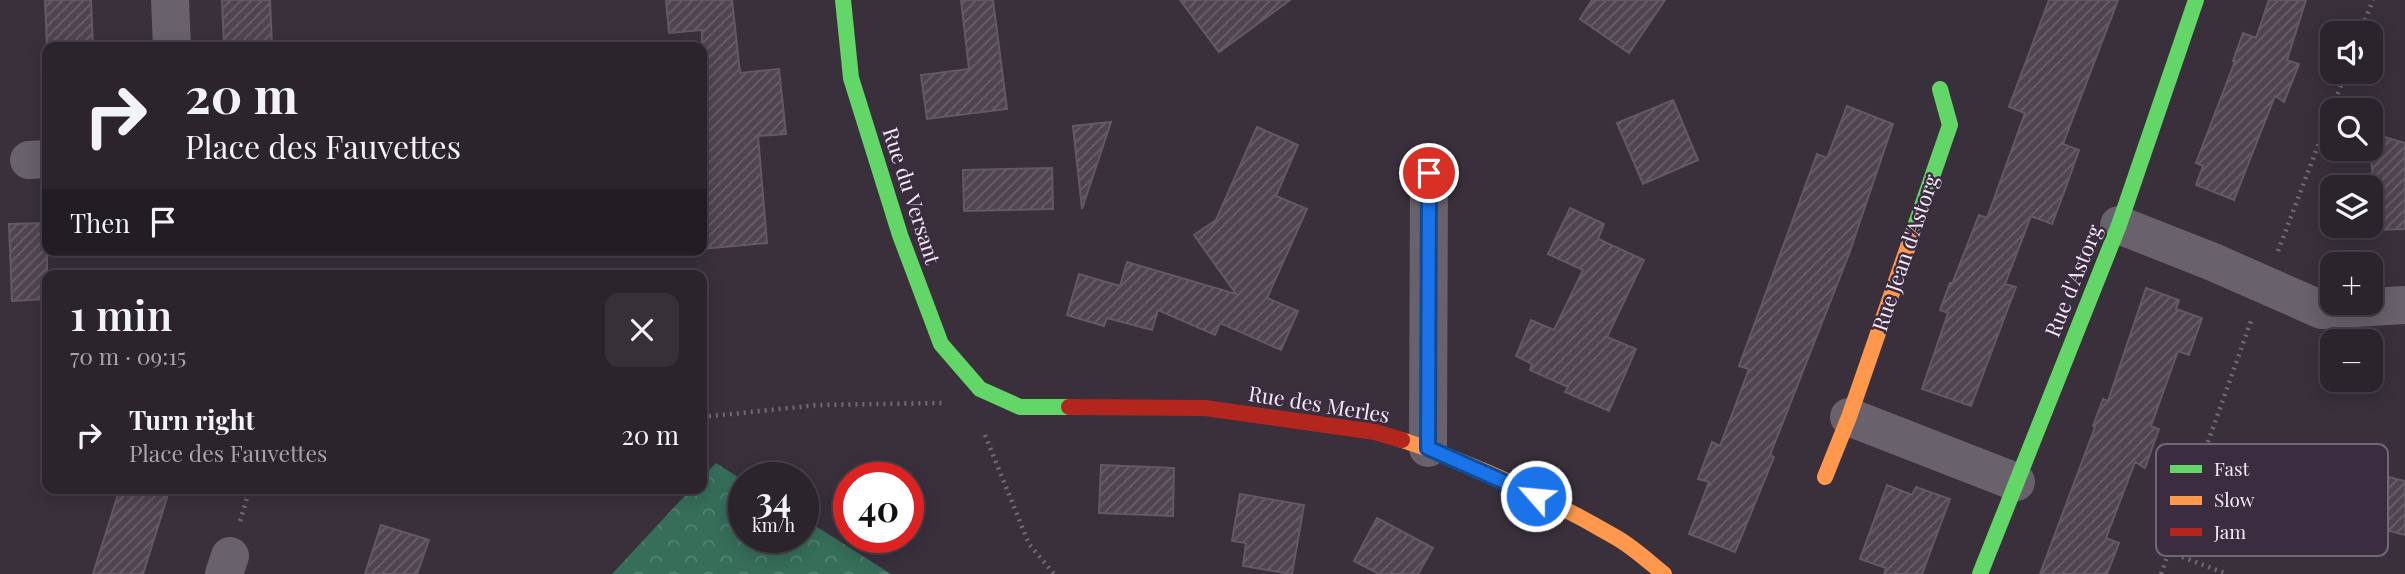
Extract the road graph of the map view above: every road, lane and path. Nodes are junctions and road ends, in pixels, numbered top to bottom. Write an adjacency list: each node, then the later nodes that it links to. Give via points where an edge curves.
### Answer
1 (170, 0): 6 (street)
2 (843, 0): 11 (street, Rue du Versant, via 851,78 900,235 941,344)
3 (2196, 0): 9 (street, Rue d'Astorg)
4 (2373, 0): 5 (path)
5 (2365, 21)
6 (172, 42)
7 (1940, 89): 14 (street, Rue Jean d'Astorg, via 1950,125)
8 (1429, 173): 16 (street)
9 (2119, 225): 10 (street, via 2322,310); 18 (street, Rue d'Astorg)
10 (2405, 305)
11 (980, 389): 16 (street, Rue des Merles, via 1020,407 1205,408 1375,432)
12 (953, 403): 13 (path, via 818,405)
13 (707, 416)
14 (1849, 417): 17 (street, Rue Jean d'Astorg); 18 (street)
15 (984, 432): 20 (path, via 1029,544)
16 (1428, 448): 21 (street, Rue des Merles, via 1515,485 1619,539)
17 (1825, 477)
18 (2016, 482): 22 (street, Rue d'Astorg)
19 (2180, 556): 23 (path)
20 (1054, 574)
21 (1664, 574)
22 (1980, 574)
23 (2227, 574)

